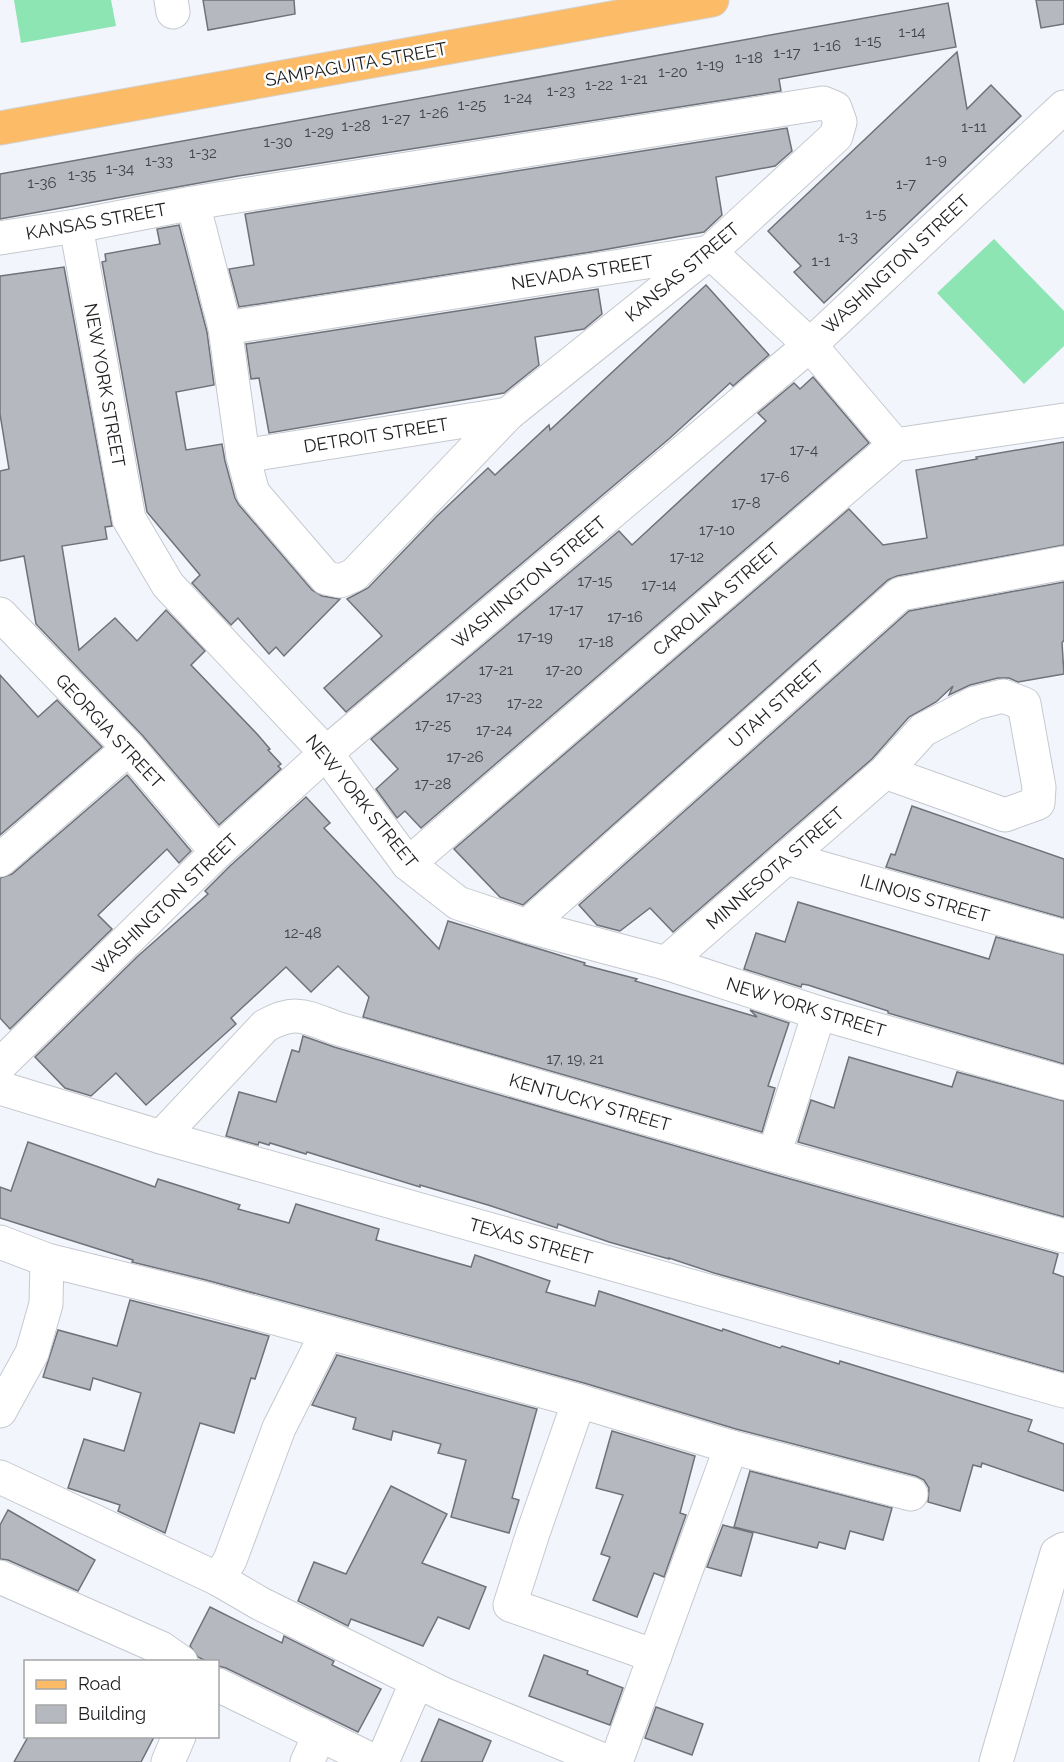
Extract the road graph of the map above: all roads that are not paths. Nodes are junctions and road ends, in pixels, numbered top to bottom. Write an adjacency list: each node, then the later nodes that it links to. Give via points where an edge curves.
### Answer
1 (712, 0): 3 (main road, SAMPAGUITA STREET)
2 (1059, 115): 9 (street, WASHINGTON STREET)
3 (0, 128)
4 (193, 203): 5 (street, KANSAS STREET); 7 (street, KANSAS STREET, via 823,103 836,108 840,122 836,136); 8 (street, KANSAS STREET)
5 (76, 226): 6 (street, KANSAS STREET); 17 (street, NEW YORK STREET, via 129,519 168,585)
6 (0, 238)
7 (710, 252): 8 (street, NEVADA STREET); 9 (street); 10 (street, KANSAS STREET)
8 (225, 328): 13 (street, KANSAS STREET)
9 (810, 345): 12 (street); 17 (street, WASHINGTON STREET)
10 (508, 414): 13 (street, DETROIT STREET); 13 (street, KANSAS STREET, via 354,575 340,580 326,578 253,493)
11 (1064, 420): 12 (street)
12 (896, 445): 22 (street, CAROLINA STREET)
13 (243, 456)
14 (1064, 563): 23 (street, UTAH STREET, via 900,594)
15 (0, 614): 16 (street, GEORGIA STREET)
16 (129, 748): 19 (street, GEORGIA STREET); 21 (street)
17 (326, 753): 19 (street, WASHINGTON STREET); 22 (street, NEW YORK STREET)
18 (885, 772): 18 (street, MINNESOTA STREET, via 923,730 975,703 1003,696 1024,704 1039,787 1038,803 1005,815); 20 (street, MINNESOTA STREET)
19 (217, 852): 27 (street, WASHINGTON STREET)
20 (786, 858): 24 (street, ILINOIS STREET); 25 (street, MINNESOTA STREET)
21 (0, 860)
22 (408, 864): 23 (street, NEW YORK STREET, via 458,903)
23 (527, 926): 25 (street, NEW YORK STREET)
24 (1064, 937)
25 (666, 963): 26 (street, NEW YORK STREET)
26 (819, 1013): 28 (street, NEW YORK STREET); 31 (street)
27 (0, 1065)
28 (1064, 1083)
29 (0, 1088): 30 (street, TEXAS STREET)
30 (161, 1137): 31 (street, KENTUCKY STREET, via 265,1026 282,1017 300,1016); 36 (street, TEXAS STREET)
31 (774, 1155): 32 (street, KENTUCKY STREET)
32 (1064, 1236)
33 (0, 1242): 34 (street)
34 (47, 1260): 35 (street); 38 (street, via 46,1304 32,1353)
35 (327, 1333): 37 (street); 44 (street, via 279,1428 230,1560)
36 (1064, 1391)
37 (579, 1401): 39 (street); 45 (street, via 510,1605)
38 (0, 1411)
39 (731, 1447): 41 (street); 45 (street)
40 (0, 1477): 44 (street)
41 (911, 1494)
42 (1064, 1549): 56 (street, via 1057,1553)
43 (0, 1577): 46 (street, via 161,1648)
44 (218, 1579): 47 (street)
45 (655, 1656): 55 (street)
46 (178, 1660)
47 (417, 1681): 53 (street); 54 (street)
48 (219, 1686): 50 (street)
49 (178, 1738): 51 (street)
50 (314, 1748): 52 (street)
51 (168, 1762)
52 (376, 1762)
53 (382, 1762)
54 (609, 1762)
55 (616, 1762)
56 (996, 1762)

